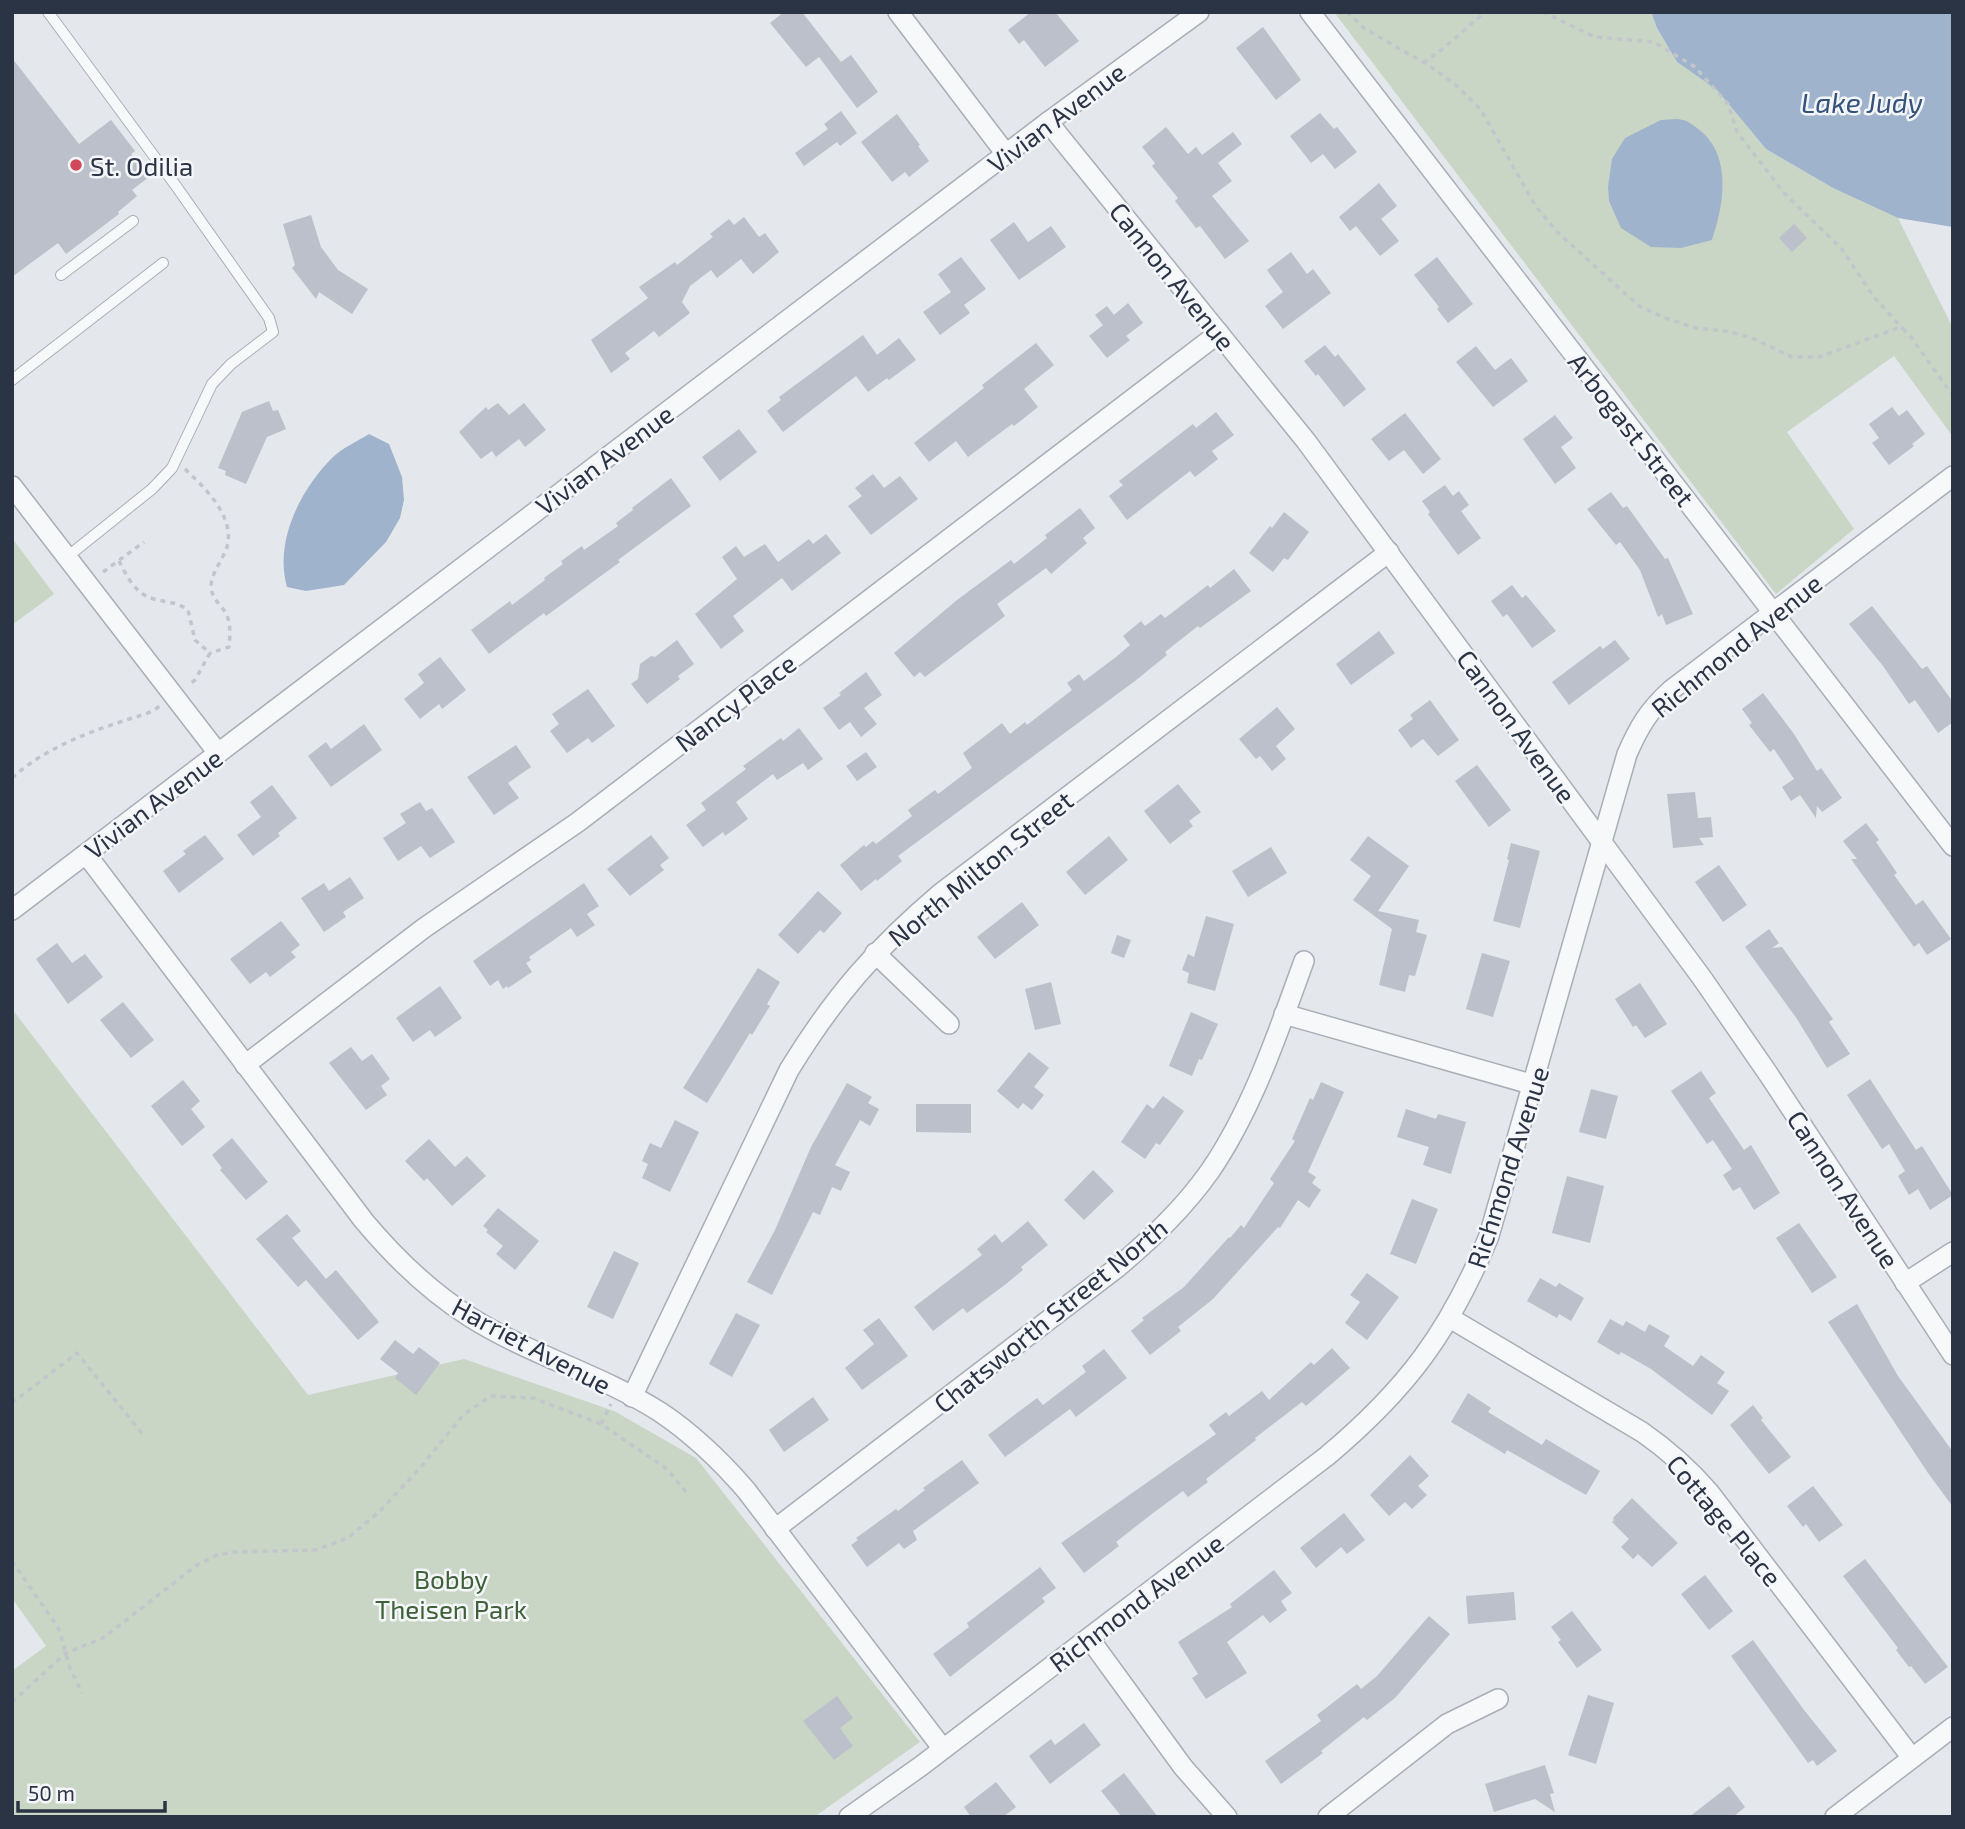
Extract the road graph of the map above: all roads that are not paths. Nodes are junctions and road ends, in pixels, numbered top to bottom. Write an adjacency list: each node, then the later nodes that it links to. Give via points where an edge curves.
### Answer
1 (48, 12): 15 (lane, via 184,197 269,318 273,332 212,384 172,468)
2 (898, 12): 6 (street)
3 (1199, 12): 5 (street, Vivian Avenue)
4 (1310, 12): 16 (street, Arbogast Street)
5 (1048, 122): 6 (street, Vivian Avenue); 10 (street, Cannon Avenue)
6 (1006, 154): 17 (street, Vivian Avenue)
7 (133, 221): 9 (lane)
8 (163, 263): 11 (lane)
9 (61, 275)
10 (1219, 333): 14 (street, Cannon Avenue); 26 (street, Nancy Place, via 586,816 424,929)
11 (12, 380)
12 (1953, 476): 16 (street, Richmond Avenue)
13 (12, 486): 15 (street)
14 (1389, 552): 18 (street, Cannon Avenue); 22 (street, North Milton Street, via 942,893)
15 (67, 558): 17 (street)
16 (1774, 612): 18 (street, Richmond Avenue, via 1653,706 1627,754); 19 (street, Arbogast Street)
17 (218, 753): 20 (street, Vivian Avenue)
18 (1602, 842): 27 (street, Richmond Avenue); 29 (street, Cannon Avenue, via 1769,1075)
19 (1953, 846)
20 (86, 854): 21 (street, Vivian Avenue); 26 (street, Harriet Avenue)
21 (12, 910)
22 (875, 953): 25 (street); 32 (street, North Milton Street, via 814,1029 789,1070)
23 (1304, 961): 24 (street, Chatsworth Street North)
24 (1284, 1014): 27 (street); 33 (street, Chatsworth Street North, via 1234,1133 1210,1171 1152,1238)
25 (949, 1024)
26 (245, 1065): 32 (street, Harriet Avenue, via 375,1235 437,1294 508,1338)
27 (1534, 1085): 30 (street, Richmond Avenue, via 1489,1236)
28 (1953, 1252): 29 (street)
29 (1905, 1283): 31 (street, Cannon Avenue)
30 (1450, 1318): 34 (street, Richmond Avenue, via 1399,1388 1364,1424); 38 (street, Cottage Place, via 1642,1433 1688,1468)
31 (1953, 1355)
32 (632, 1397): 33 (street, Harriet Avenue, via 659,1411 723,1463)
33 (775, 1529): 37 (street, Harriet Avenue)
34 (1089, 1638): 37 (street, Richmond Avenue); 41 (street, via 1183,1767)
35 (1498, 1699): 42 (street, via 1447,1724)
36 (1953, 1727): 38 (street)
37 (943, 1749): 39 (street, Richmond Avenue)
38 (1912, 1758): 43 (street)
39 (872, 1810): 40 (street, Richmond Avenue)
40 (849, 1817)
41 (1227, 1817)
42 (1328, 1817)
43 (1835, 1817)

